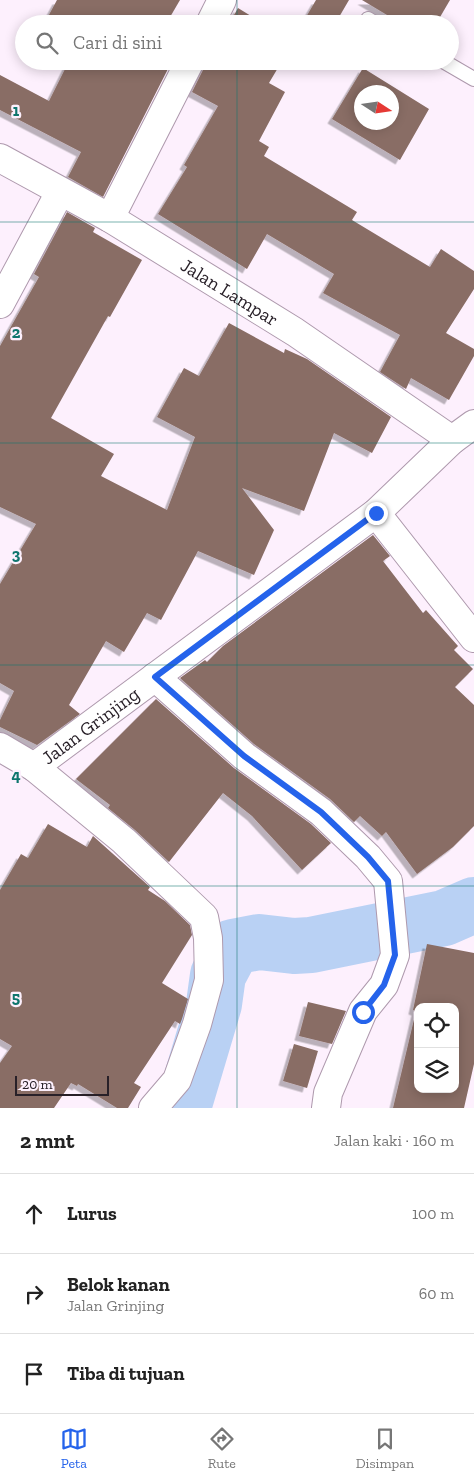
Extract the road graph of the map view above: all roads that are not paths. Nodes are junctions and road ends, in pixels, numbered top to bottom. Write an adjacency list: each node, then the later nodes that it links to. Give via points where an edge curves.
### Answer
1 (222, 0): 2 (street)
2 (214, 15)
3 (185, 70): 8 (street)
4 (458, 70): 5 (lane)
5 (474, 79)
6 (0, 158): 7 (street, Jalan Lampar)
7 (60, 192): 8 (street, Jalan Lampar); 9 (street)
8 (110, 218): 11 (street, Jalan Lampar, via 295,332)
9 (0, 304)
10 (474, 424): 11 (street, Jalan Grinjing)
11 (452, 440): 12 (street, Jalan Grinjing)
12 (376, 513): 13 (street); 14 (street, Jalan Grinjing)
13 (474, 638)
14 (155, 677): 16 (street, Jalan Grinjing); 18 (street, via 244,756 321,812 388,881 395,955 384,985 363,1012 328,1093)
15 (0, 747): 16 (street)
16 (34, 767): 17 (street, via 124,841 204,917 209,980 177,1080)
17 (153, 1108)
18 (326, 1108)

